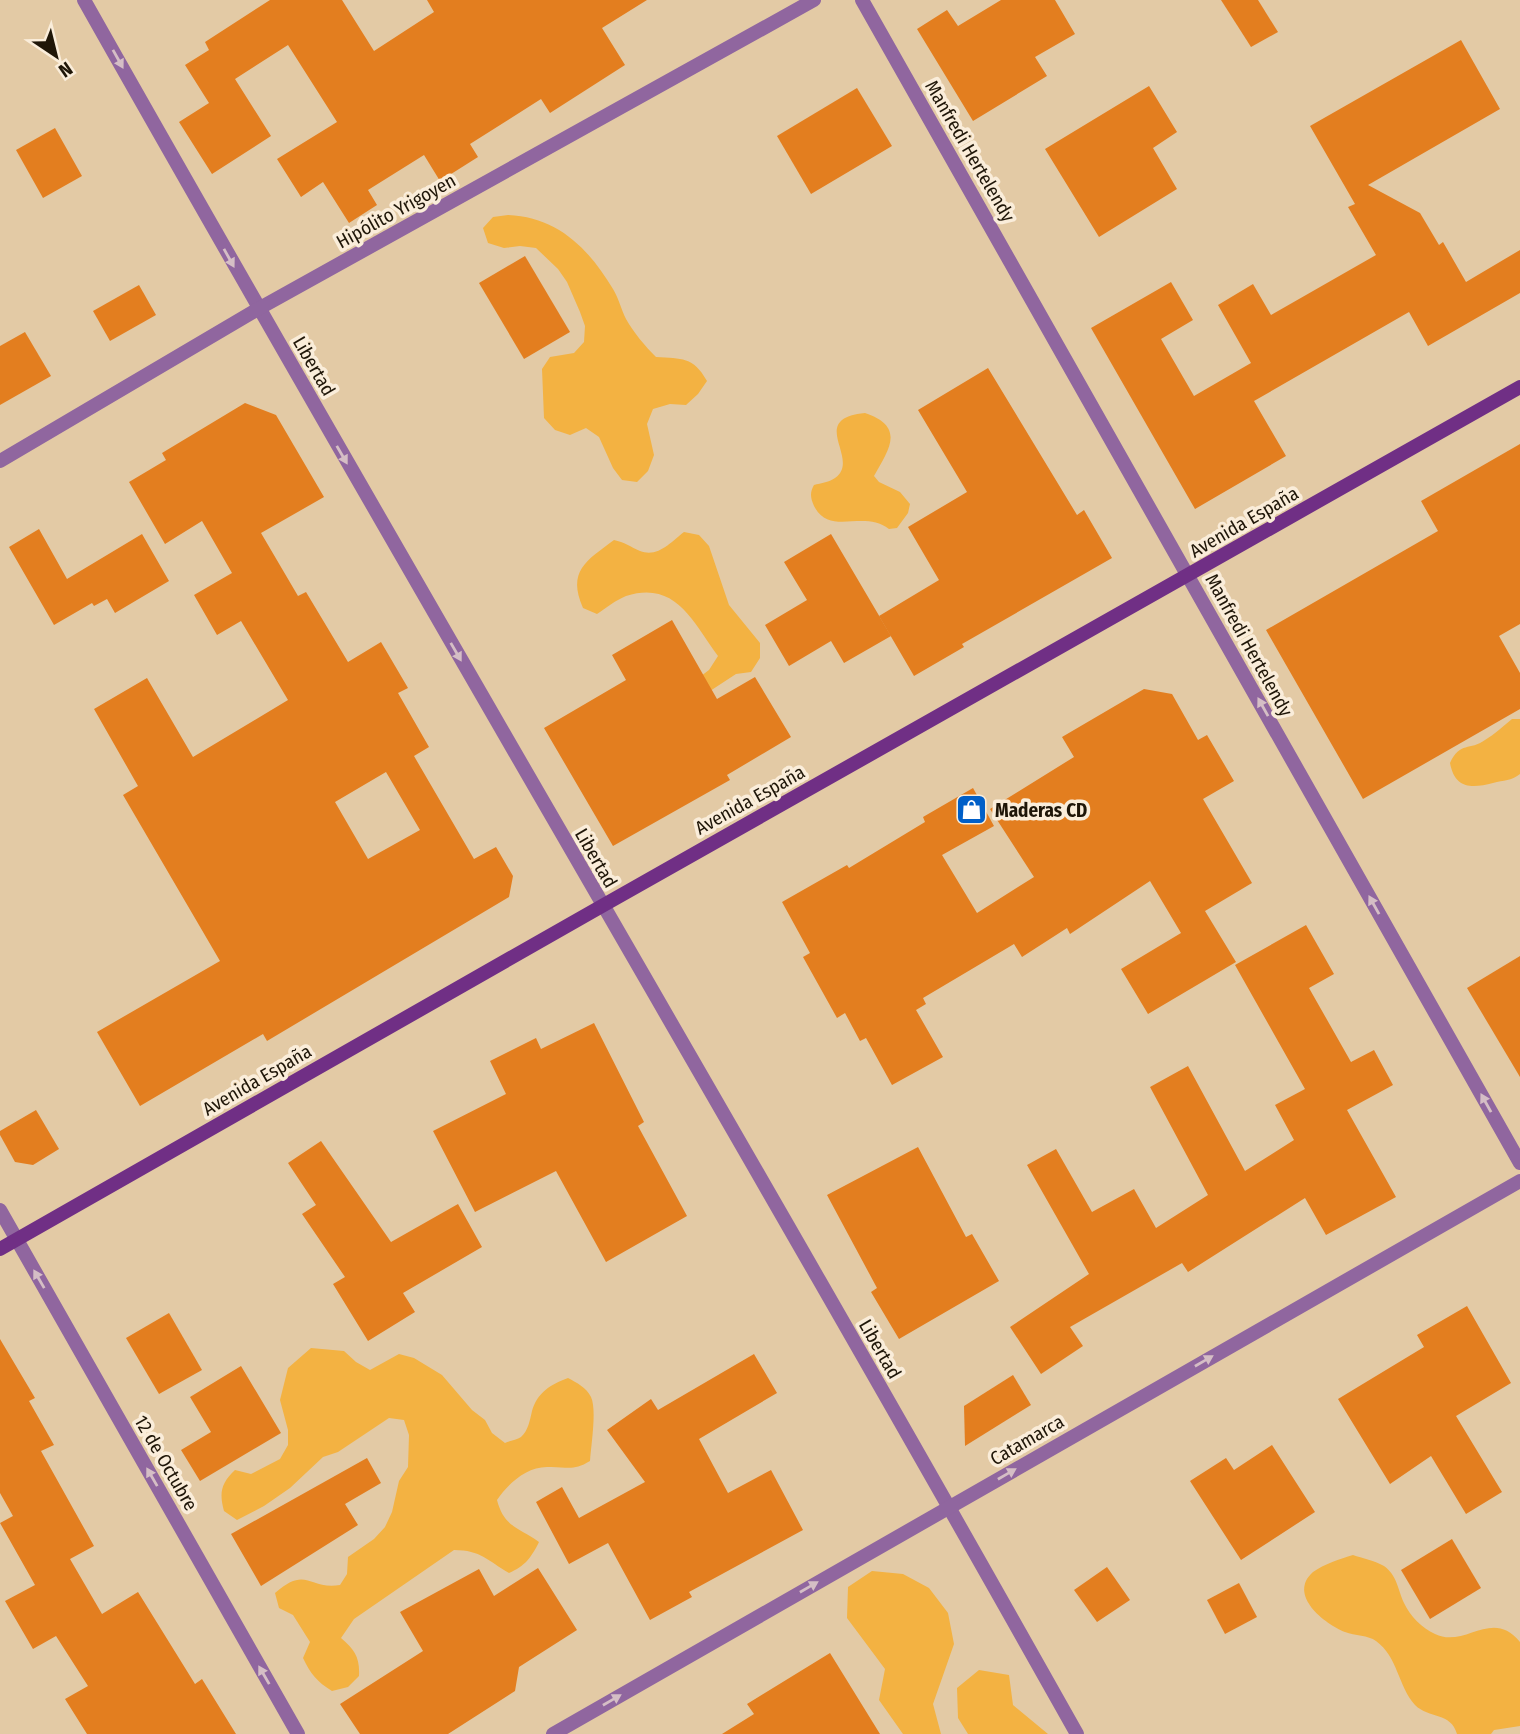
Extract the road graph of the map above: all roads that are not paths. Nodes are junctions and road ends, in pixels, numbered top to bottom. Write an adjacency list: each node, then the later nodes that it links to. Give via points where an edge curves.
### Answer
1 (84, 0): 4 (street, Libertad, one-way to 4)
2 (814, 0): 4 (street, Hipólito Yrigoyen)
3 (862, 0): 7 (street, Manfredi Hertelendy)
4 (258, 309): 6 (street, Hipólito Yrigoyen); 8 (street, Libertad, one-way to 8)
5 (1520, 387): 7 (main road, Avenida España)
6 (0, 461)
7 (1188, 575): 8 (main road, Avenida España); 9 (street, Manfredi Hertelendy, one-way to 7)
8 (602, 906): 12 (main road, Avenida España); 14 (street, Libertad)
9 (1520, 1163)
10 (1520, 1181): 14 (street, Catamarca, one-way to 10)
11 (0, 1210): 12 (street, 12 de Octubre)
12 (17, 1240): 13 (main road, Avenida España); 15 (street, 12 de Octubre, one-way to 12)
13 (0, 1249)
14 (950, 1506): 16 (street, Catamarca, one-way to 14); 17 (street, Libertad)
15 (298, 1734)
16 (553, 1734)
17 (1077, 1734)

